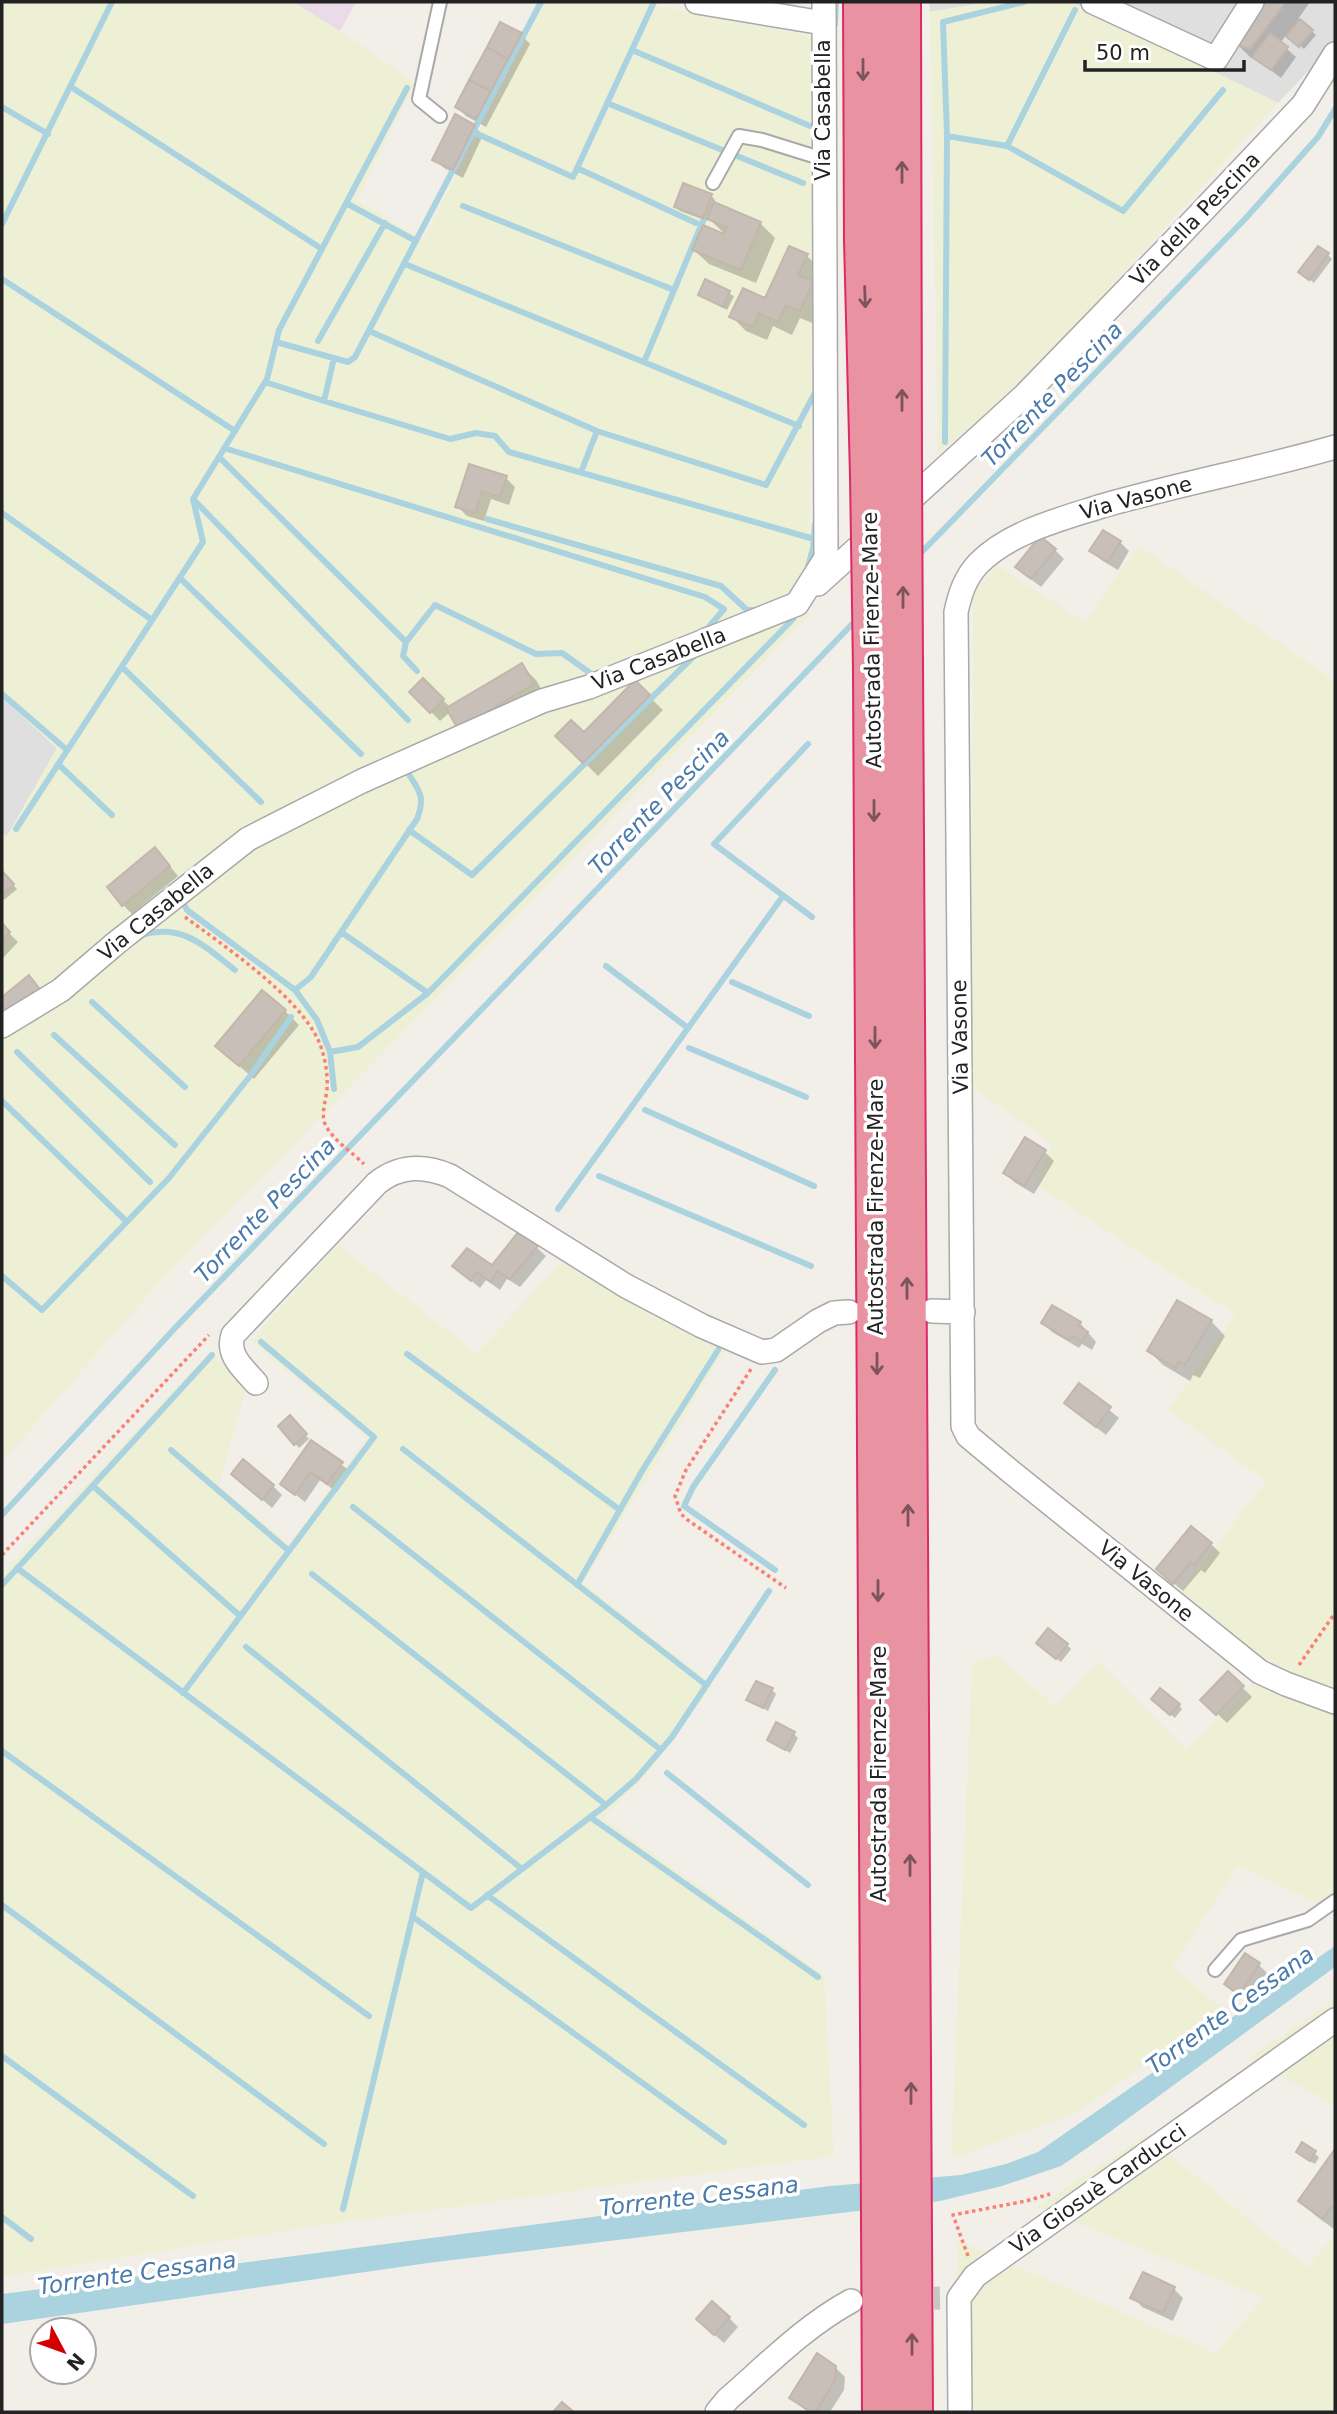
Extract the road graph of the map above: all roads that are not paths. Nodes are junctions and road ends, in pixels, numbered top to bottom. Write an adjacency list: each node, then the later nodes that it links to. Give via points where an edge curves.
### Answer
1 (440, 2): 9 (lane, via 419,99)
2 (697, 2): 7 (street)
3 (863, 2): 13 (highway, Autostrada Firenze-Mare, one-way to 13, via 863,240)
4 (901, 2): 13 (highway, Autostrada Firenze-Mare, one-way to 4)
5 (1093, 2): 6 (street, via 1216,59)
6 (1252, 2)
7 (823, 13): 10 (street, Via Casabella)
8 (1335, 54): 14 (street, Via della Pescina, via 1303,105 1035,386)
9 (440, 116)
10 (823, 159): 11 (lane, via 739,136); 14 (street, Via Casabella, via 825,558)
11 (712, 183)
12 (1335, 447): 18 (street, Via Vasone, via 1059,519 991,553 977,565 961,591 956,612)
13 (886, 472): 24 (highway, Autostrada Firenze-Mare, bridge)
14 (797, 604): 15 (street, Via Casabella, via 589,687 542,701 362,781 248,839 61,990)
15 (2, 1026)
16 (932, 1311): 18 (street)
17 (849, 1312): 19 (street, via 834,1313 776,1350 762,1352 626,1286 450,1176 414,1167 377,1183 233,1335 233,1353)
18 (963, 1312): 20 (street, Via Vasone, via 961,1408 968,1436 1252,1665 1286,1684)
19 (256, 1384)
20 (1335, 1702)
21 (1335, 1901): 22 (lane, via 1308,1920 1241,1940)
22 (1215, 1970)
23 (1335, 2020): 29 (street, Via Giosuè Carducci, via 949,2298)
24 (897, 2212): 27 (highway, Autostrada Firenze-Mare); 28 (highway, Autostrada Firenze-Mare, one-way to 24)
25 (851, 2301): 26 (street, via 804,2334)
26 (717, 2412)
27 (882, 2412)
28 (912, 2412)
29 (960, 2412)

